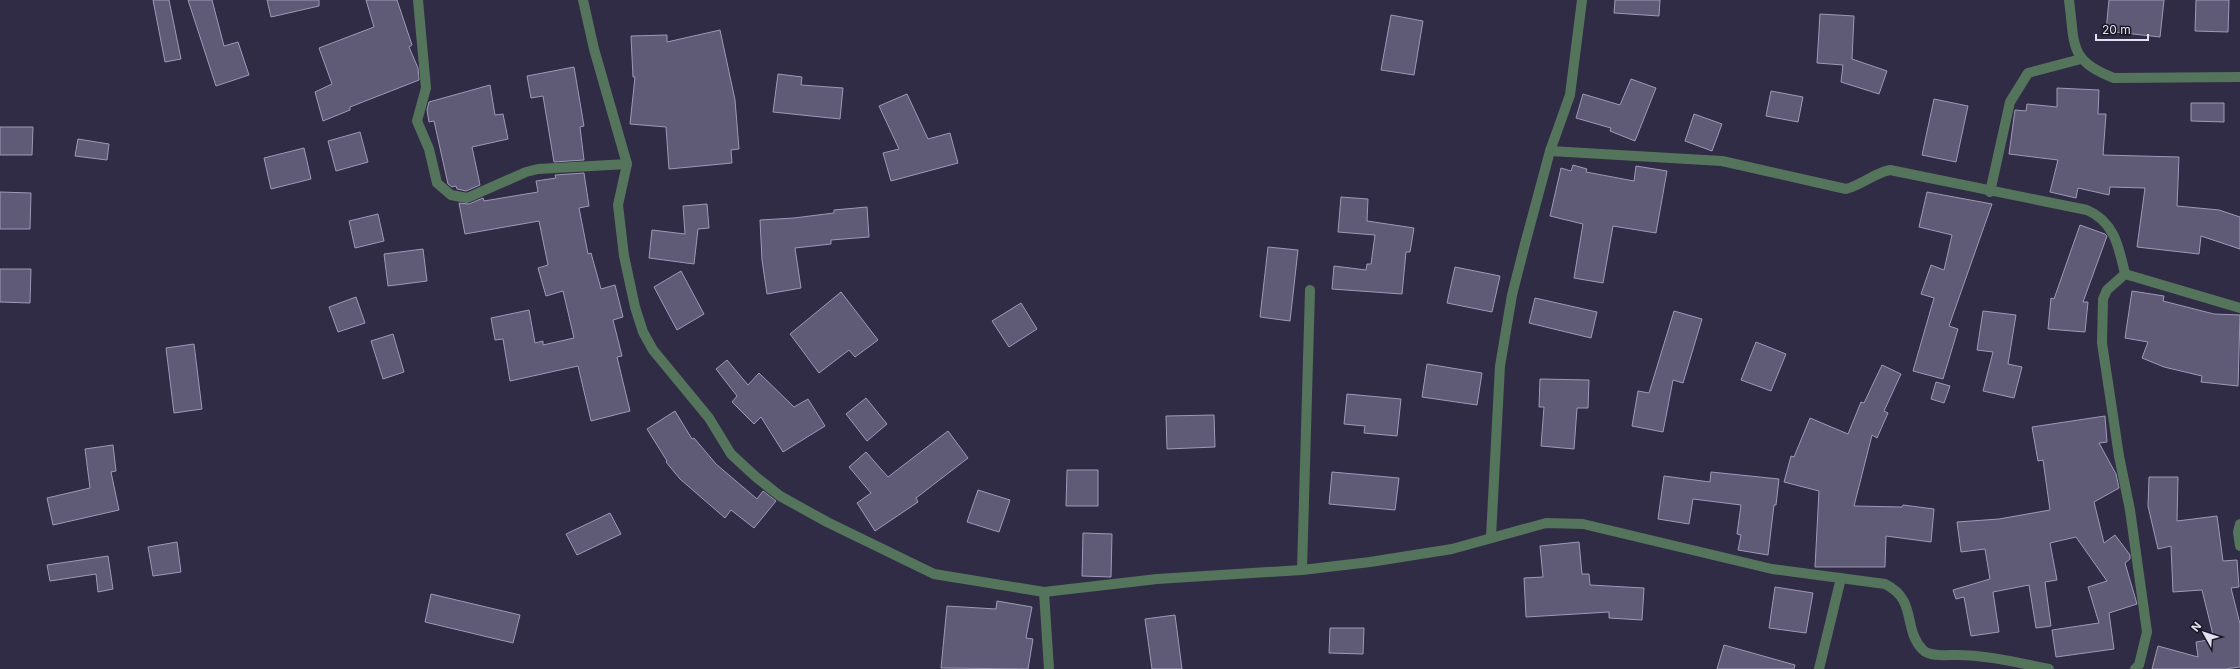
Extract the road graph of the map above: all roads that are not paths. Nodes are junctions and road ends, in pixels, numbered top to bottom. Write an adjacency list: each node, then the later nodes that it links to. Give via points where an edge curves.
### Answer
1 (418, 0): 8 (street, via 426,88 417,120 429,149 437,182 451,195 467,198 538,169)
2 (583, 0): 8 (street, via 594,49)
3 (1582, 0): 7 (street, via 1570,95)
4 (2069, 0): 5 (street, via 2075,44)
5 (2081, 59): 6 (street, via 2096,71 2114,78); 9 (street, via 2028,73 2010,102)
6 (2240, 77)
7 (1550, 151): 9 (street, via 1722,161 1846,188 1859,185 1879,172 1890,170); 14 (street, via 1512,294 1500,366)
8 (627, 164): 18 (street, via 618,205 630,286 643,332 653,350 709,418 731,454 780,496 934,574)
9 (1990, 192): 10 (street, via 2087,210 2096,214 2111,229)
10 (2125, 274): 12 (street); 22 (street, via 2107,290 2103,299 2102,343 2147,632 2139,665)
11 (1310, 290): 16 (street)
12 (2240, 308)
13 (2240, 524): 15 (street)
14 (1491, 537): 16 (street, via 1452,549); 17 (street, via 1546,523 1583,524 1772,569)
15 (2240, 546)
16 (1302, 570): 18 (street, via 1158,579)
17 (1841, 578): 20 (street); 21 (street, via 1885,584 1896,589 1903,597 1919,645 1924,651 1936,655 1972,655)
18 (1044, 592): 19 (street)
19 (1049, 669)
20 (1819, 669)
21 (2049, 669)
22 (2135, 669)

